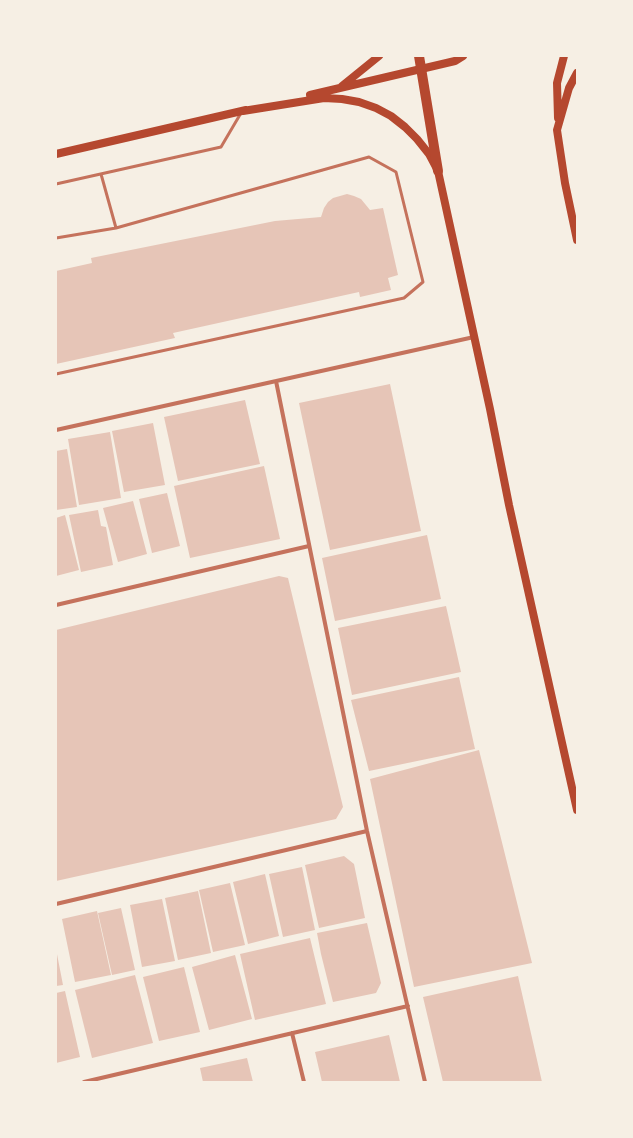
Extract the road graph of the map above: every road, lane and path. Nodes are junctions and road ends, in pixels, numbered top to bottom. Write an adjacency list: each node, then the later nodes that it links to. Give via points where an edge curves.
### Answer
1 (379, 56): 7 (main road)
2 (419, 56): 5 (main road)
3 (463, 56): 5 (main road, via 455,61)
4 (564, 56): 9 (main road, via 557,83)
5 (421, 69): 7 (main road); 11 (main road)
6 (577, 73): 9 (main road, via 569,88)
7 (340, 88): 8 (main road)
8 (242, 111): 10 (main road); 11 (main road, via 324,98 359,102 391,116 405,127 429,154); 12 (lane, via 221,147)
9 (558, 127): 16 (main road, via 564,183)
10 (56, 154)
11 (438, 171): 17 (main road)
12 (101, 174): 13 (lane); 14 (lane)
13 (56, 184)
14 (116, 228): 15 (lane); 18 (lane, via 369,157 396,172 423,282 404,298)
15 (56, 238)
16 (577, 240)
17 (474, 337): 19 (street); 23 (main road)
18 (56, 374)
19 (276, 381): 20 (street); 21 (street)
20 (56, 430)
21 (309, 546): 22 (street); 24 (street)
22 (56, 605)
23 (577, 810)
24 (367, 831): 25 (street); 26 (street)
25 (56, 904)
26 (408, 1006): 27 (street); 30 (street)
27 (292, 1033): 28 (street); 29 (street)
28 (84, 1082)
29 (304, 1082)
30 (425, 1082)

